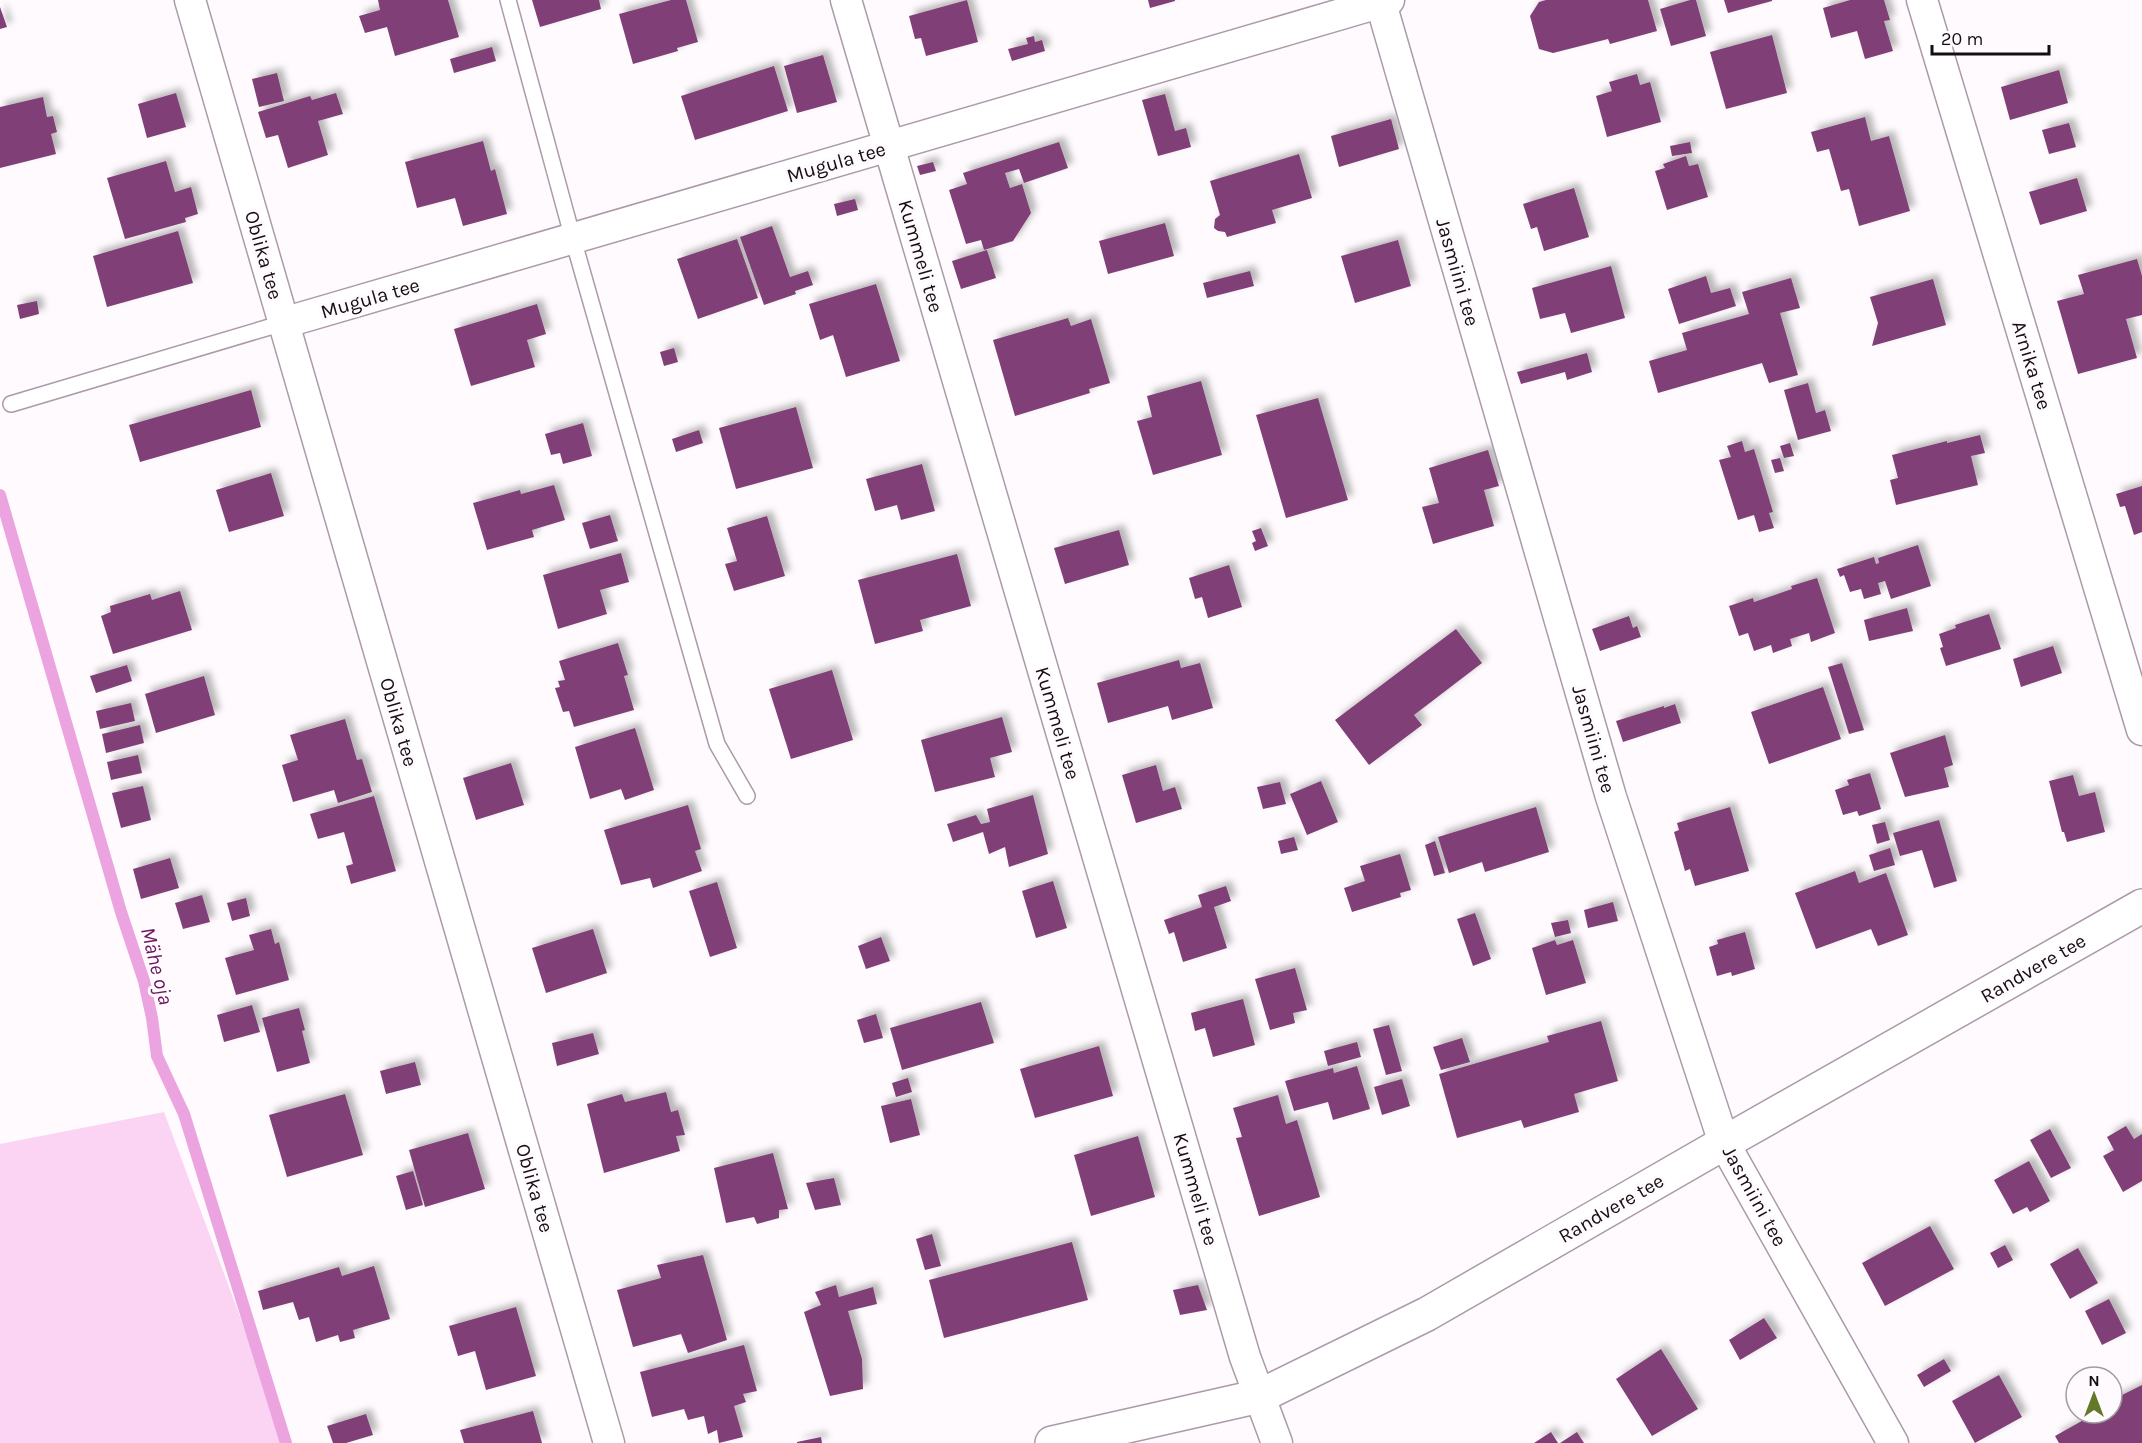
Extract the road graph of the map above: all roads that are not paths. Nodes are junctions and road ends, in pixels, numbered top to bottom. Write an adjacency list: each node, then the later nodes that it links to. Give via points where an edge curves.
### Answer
1 (190, 0): 8 (street, Oblika tee)
2 (508, 0): 7 (lane)
3 (846, 0): 6 (street, Kummeli tee)
4 (1922, 0): 10 (street, Arnika tee)
5 (1383, 1): 6 (street, Mugula tee); 13 (street, Jasmiini tee, via 1611,797)
6 (889, 147): 7 (street, Mugula tee); 14 (street, Kummeli tee, via 1245,1357)
7 (573, 239): 8 (street, Mugula tee); 11 (lane, via 717,744)
8 (283, 323): 9 (lane); 15 (street, Oblika tee)
9 (11, 404)
10 (2142, 730)
11 (747, 796)
12 (2142, 906): 13 (main road, Randvere tee)
13 (1724, 1143): 14 (main road, Randvere tee, via 1427,1314); 18 (street, Jasmiini tee)
14 (1260, 1396): 16 (main road, Randvere tee); 17 (street, Kummeli tee)
15 (609, 1443)
16 (1052, 1443)
17 (1277, 1443)
18 (1893, 1443)

